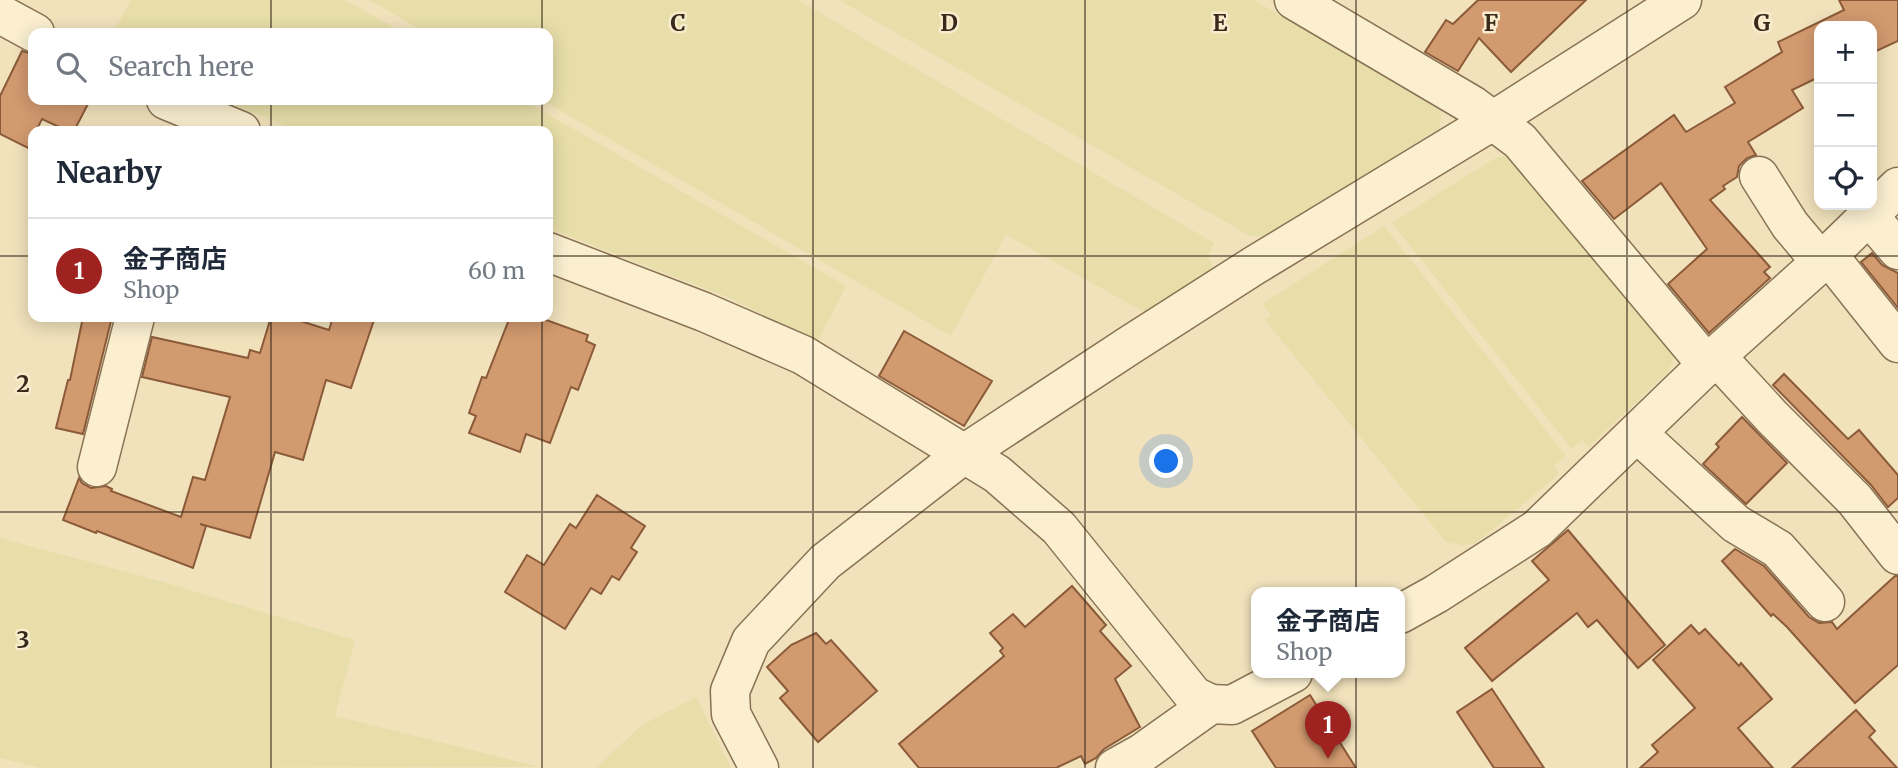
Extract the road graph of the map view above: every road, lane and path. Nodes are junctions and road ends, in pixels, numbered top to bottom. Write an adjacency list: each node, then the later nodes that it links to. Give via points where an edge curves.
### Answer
1 (1294, 0): 6 (street)
2 (1682, 0): 6 (street)
3 (0, 14): 4 (street)
4 (28, 29)
5 (173, 105): 7 (street)
6 (1494, 120): 16 (street, via 1520,141); 18 (street, via 1244,272)
7 (197, 123)
8 (1759, 176): 13 (street, via 1790,225)
9 (1898, 187): 10 (street)
10 (1869, 216): 11 (street); 13 (street)
11 (1898, 250)
12 (553, 254): 18 (street, via 803,355)
13 (1824, 259): 15 (street); 16 (street)
14 (134, 322): 19 (street)
15 (1898, 343)
16 (1712, 361): 17 (street); 20 (street, via 1856,500)
17 (1637, 433): 21 (street, via 1736,524 1778,549); 22 (street, via 1537,529)
18 (964, 454): 24 (street, via 997,474 1059,528 1194,696); 25 (street, via 825,562 751,641 730,691 731,714)
19 (97, 467)
20 (1898, 555)
21 (1825, 602)
22 (1405, 611)
23 (1283, 678): 24 (street, via 1232,705)
24 (1211, 704): 26 (street)
25 (759, 768)
26 (1115, 768)

